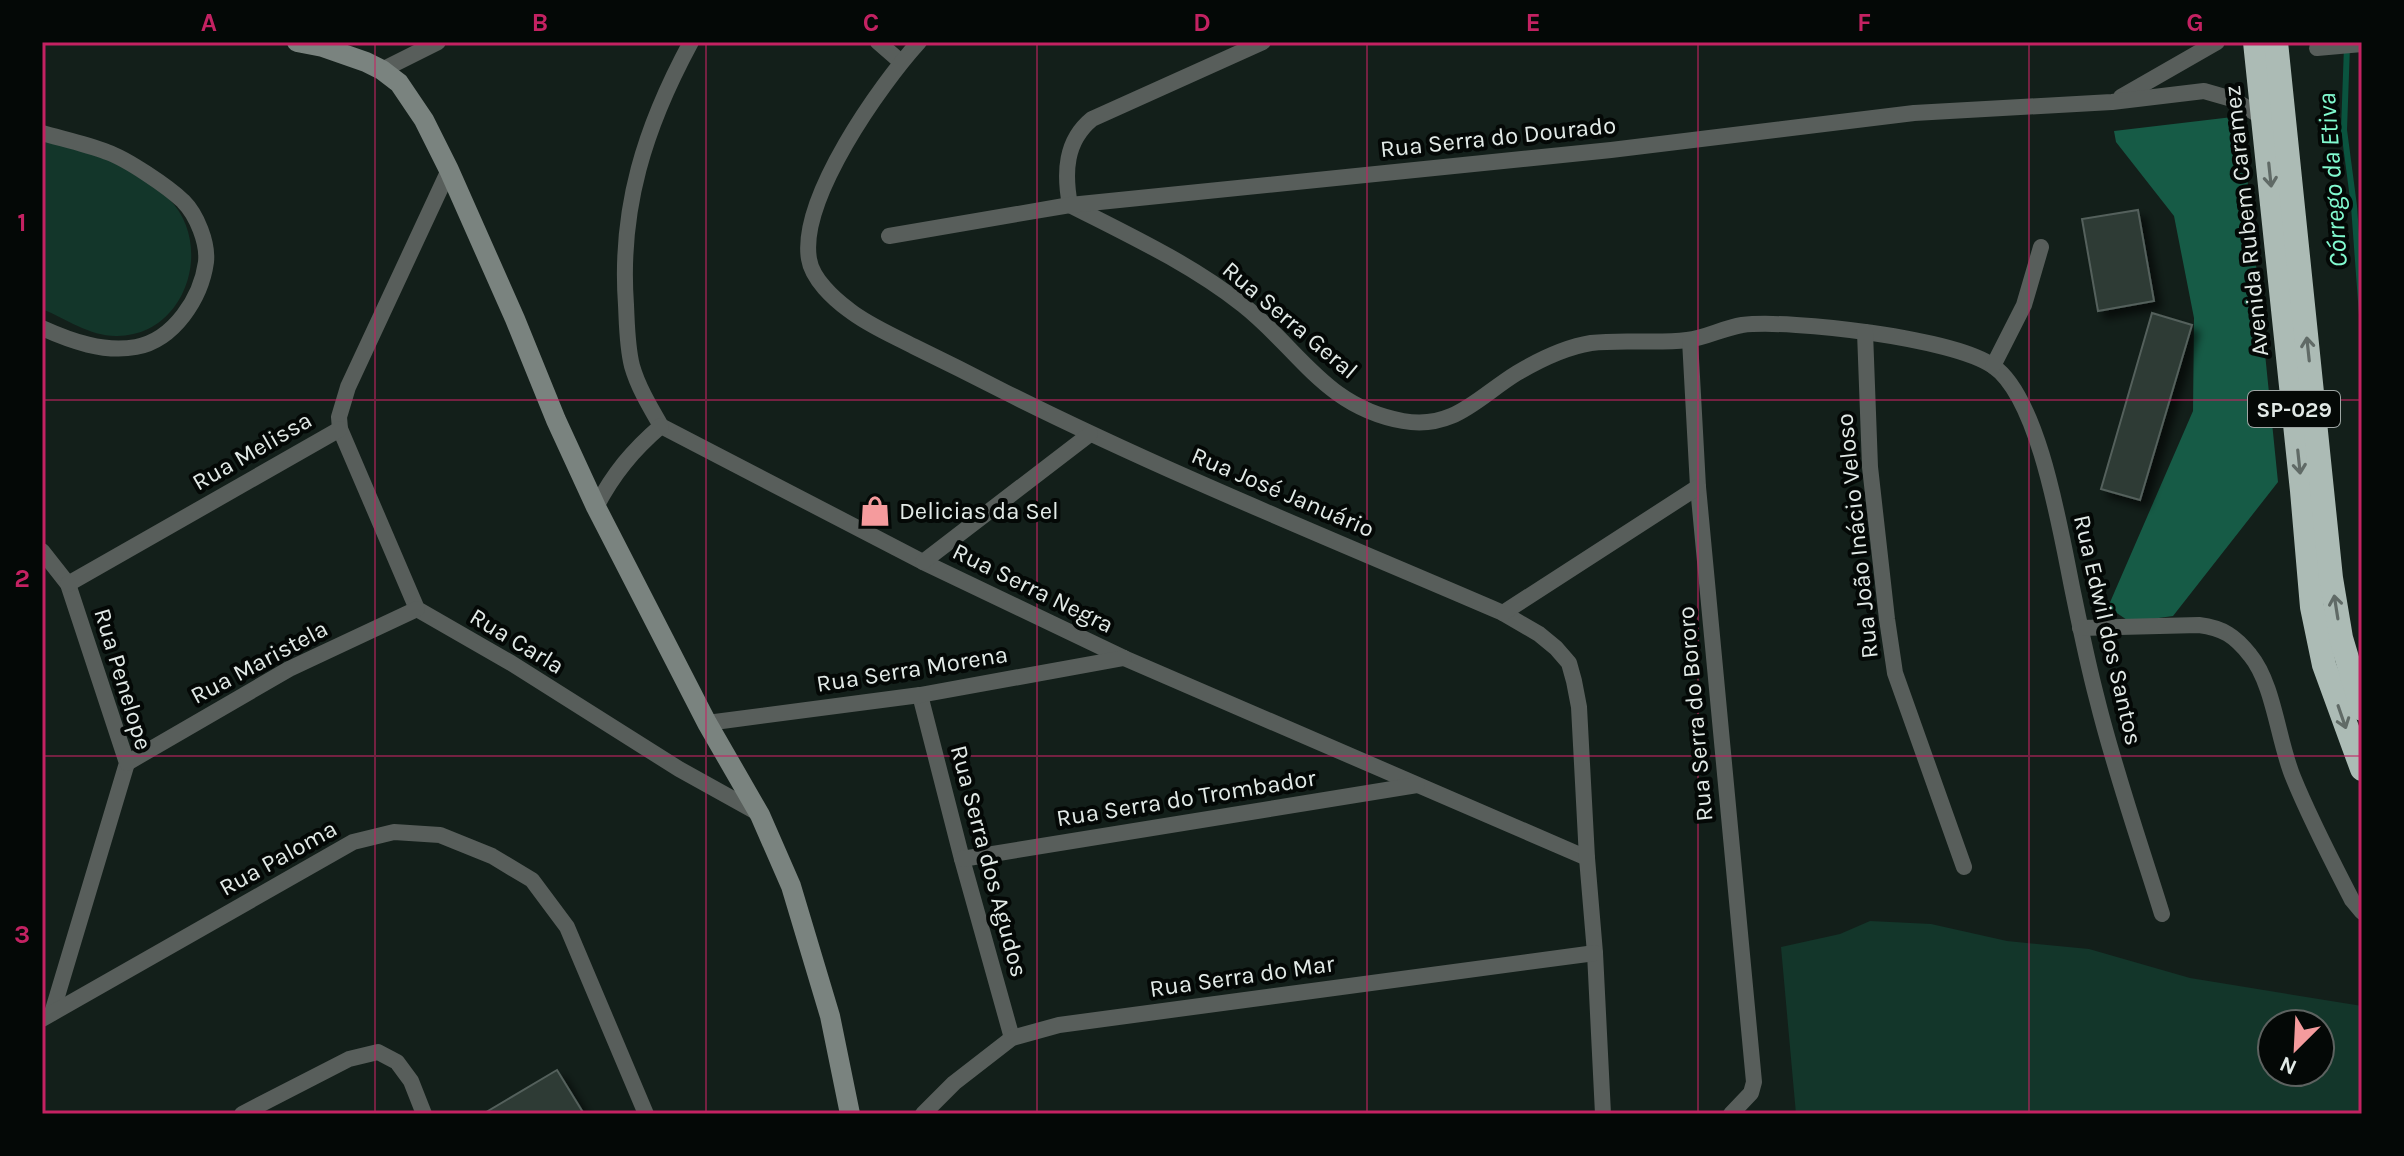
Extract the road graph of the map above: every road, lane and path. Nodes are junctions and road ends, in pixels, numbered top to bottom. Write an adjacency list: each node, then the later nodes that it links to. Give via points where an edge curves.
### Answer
1 (297, 42): 10 (street)
2 (438, 42): 15 (street)
3 (691, 42): 28 (street, via 643,148 623,268 632,366)
4 (878, 42): 13 (street)
5 (919, 42): 13 (street, Rua José Januário)
6 (1263, 42): 21 (street, via 1083,126 1066,169)
7 (2217, 42): 14 (street, Rua Serra do Dourado)
8 (2255, 42): 18 (highway, Avenida Rubem Caramez / SP-029)
9 (2276, 42): 41 (highway, Avenida Rubem Caramez / SP-029, one-way to 9, via 2341,638 2331,578)
10 (323, 44): 15 (street)
11 (2362, 44): 12 (street)
12 (2324, 47)
13 (901, 62): 30 (street, Rua José Januário, via 834,164 818,201 809,260 815,274 831,295 863,319)
14 (2178, 64): 16 (street); 17 (street, Rua Serra do Dourado)
15 (382, 70): 20 (street, via 399,83 424,120)
16 (2187, 92): 17 (street, Rua Serra do Dourado); 18 (street, Rua Serra do Dourado, via 2217,93)
17 (2112, 102): 21 (street, Rua Serra do Dourado, via 1914,113)
18 (2264, 118): 44 (highway, Avenida Rubem Caramez / SP-029, one-way to 44, via 2314,621 2324,665)
19 (42, 133): 24 (street, via 110,153 160,183 185,203 202,233 206,261 183,317 138,347 69,340)
20 (449, 170): 29 (street, Rua Melissa, via 348,387); 32 (street)
21 (1070, 205): 22 (street, Rua Serra do Dourado); 26 (street, Rua Serra Geral, via 1209,280 1246,307 1338,395 1399,421 1429,422 1457,415 1547,357 1590,343)
22 (889, 236)
23 (2041, 247): 27 (street, via 2024,305)
24 (42, 328)
25 (1865, 332): 26 (street, Rua Serra Geral, via 1741,325); 27 (street, Rua Serra Geral, via 1948,348); 49 (street, Rua João Inácio Veloso, via 1870,467 1895,673)
26 (1690, 340): 31 (street, Rua Serra do Bororo)
27 (1993, 366): 38 (street, Rua Edwil dos Santos, via 2020,399 2046,467)
28 (661, 426): 32 (street, via 621,465); 34 (street, Rua Serra Negra)
29 (340, 429): 35 (street, Rua Melissa); 36 (street)
30 (1090, 434): 34 (street); 37 (street, Rua José Januário)
31 (1698, 487): 37 (street); 61 (street, Rua Serra do Bororo, via 1754,1082)
32 (596, 507): 42 (street)
33 (42, 551): 35 (street, Rua Penelope)
34 (923, 562): 39 (street, Rua Serra Negra)
35 (68, 584): 43 (street, Rua Penelope)
36 (417, 609): 43 (street, Rua Maristela, via 289,669); 46 (street, Rua Carla)
37 (1503, 613): 47 (street, Rua José Januário, via 1539,634 1569,663 1579,707)
38 (2080, 628): 50 (street, via 2199,625 2233,636 2265,680 2293,777); 51 (street, Rua Edwil dos Santos, via 2114,763)
39 (1124, 658): 40 (street, Rua Serra Morena); 45 (street, Rua Serra Negra)
40 (920, 695): 42 (street, Rua Serra Morena); 48 (street, Rua Serra dos Agudos)
41 (2362, 709)
42 (707, 723): 46 (street)
43 (127, 763): 53 (street, Rua Penelope)
44 (2362, 769)
45 (1417, 785): 47 (street, Rua Serra Negra); 48 (street, Rua Serra do Trombador)
46 (760, 815): 58 (street, via 791,886 830,1016)
47 (1587, 858): 52 (street, Rua José Januário)
48 (962, 859): 54 (street, Rua Serra dos Agudos)
49 (1964, 867)
50 (2362, 912)
51 (2162, 914)
52 (1595, 953): 54 (street, Rua Serra do Mar, via 1059,1025); 60 (street, Rua José Januário)
53 (47, 1016): 57 (street, Rua Paloma, via 353,842 394,832 440,835 532,880 567,927)
54 (1012, 1038): 59 (street, Rua Serra do Mar)
55 (242, 1114): 56 (street, via 349,1059 378,1052 404,1071)
56 (424, 1114)
57 (646, 1114)
58 (850, 1114)
59 (923, 1114)
60 (1603, 1114)
61 (1731, 1114)

